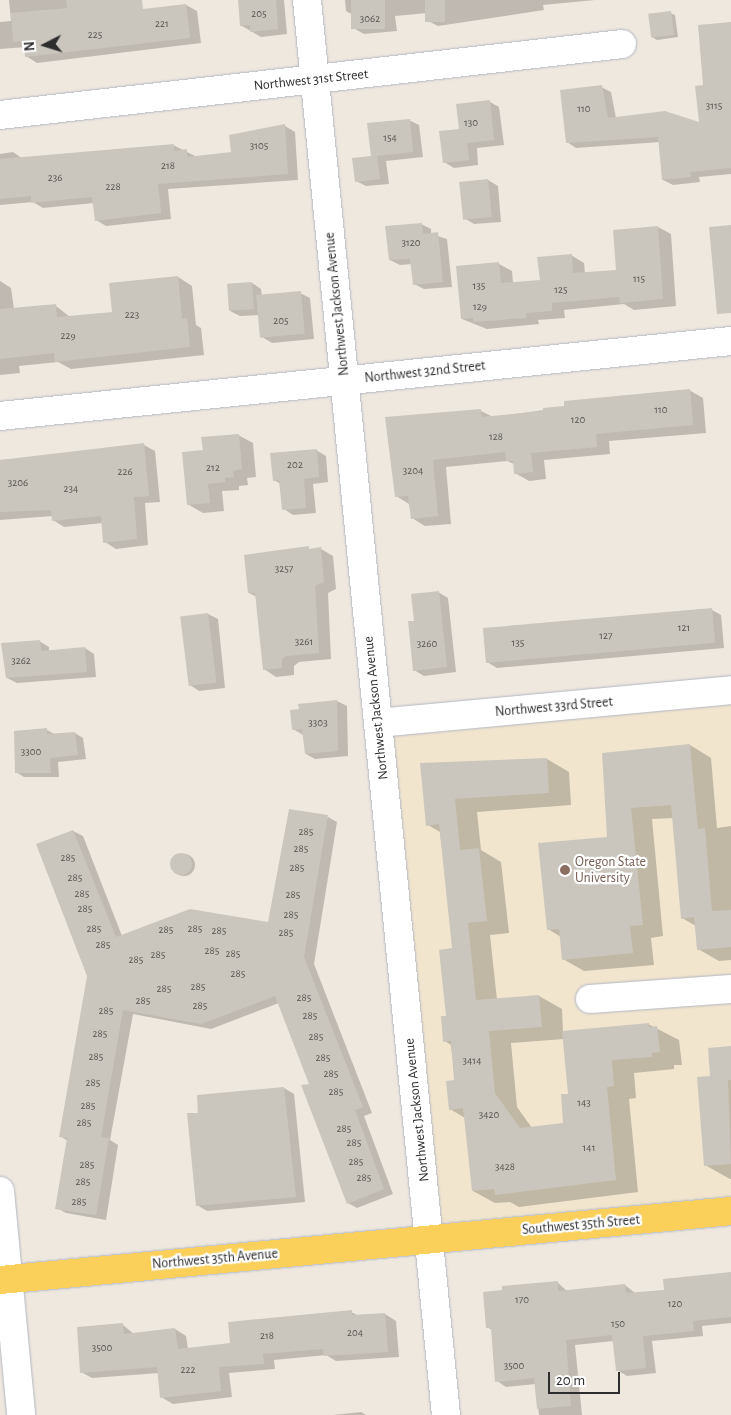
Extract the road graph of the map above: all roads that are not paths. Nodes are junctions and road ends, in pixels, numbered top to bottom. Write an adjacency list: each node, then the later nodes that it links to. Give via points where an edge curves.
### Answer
1 (307, 0): 3 (street, Northwest Jackson Avenue)
2 (622, 44): 3 (street, Northwest 31st Street)
3 (314, 80): 4 (street, Northwest 31st Street); 6 (street, Northwest Jackson Avenue)
4 (0, 115)
5 (731, 341): 6 (street, Northwest 32nd Street)
6 (345, 381): 7 (street, Northwest 32nd Street); 9 (street, Northwest Jackson Avenue)
7 (0, 416)
8 (731, 690): 9 (street, Northwest 33rd Street)
9 (378, 723): 14 (street, Northwest Jackson Avenue)
10 (731, 989): 11 (street)
11 (590, 999)
12 (0, 1191): 15 (street)
13 (731, 1211): 14 (main road, Southwest 35th Street)
14 (430, 1239): 15 (main road, Northwest 35th Avenue); 17 (street, Northwest Jackson Avenue)
15 (4, 1279): 16 (street)
16 (21, 1415)
17 (446, 1415)

